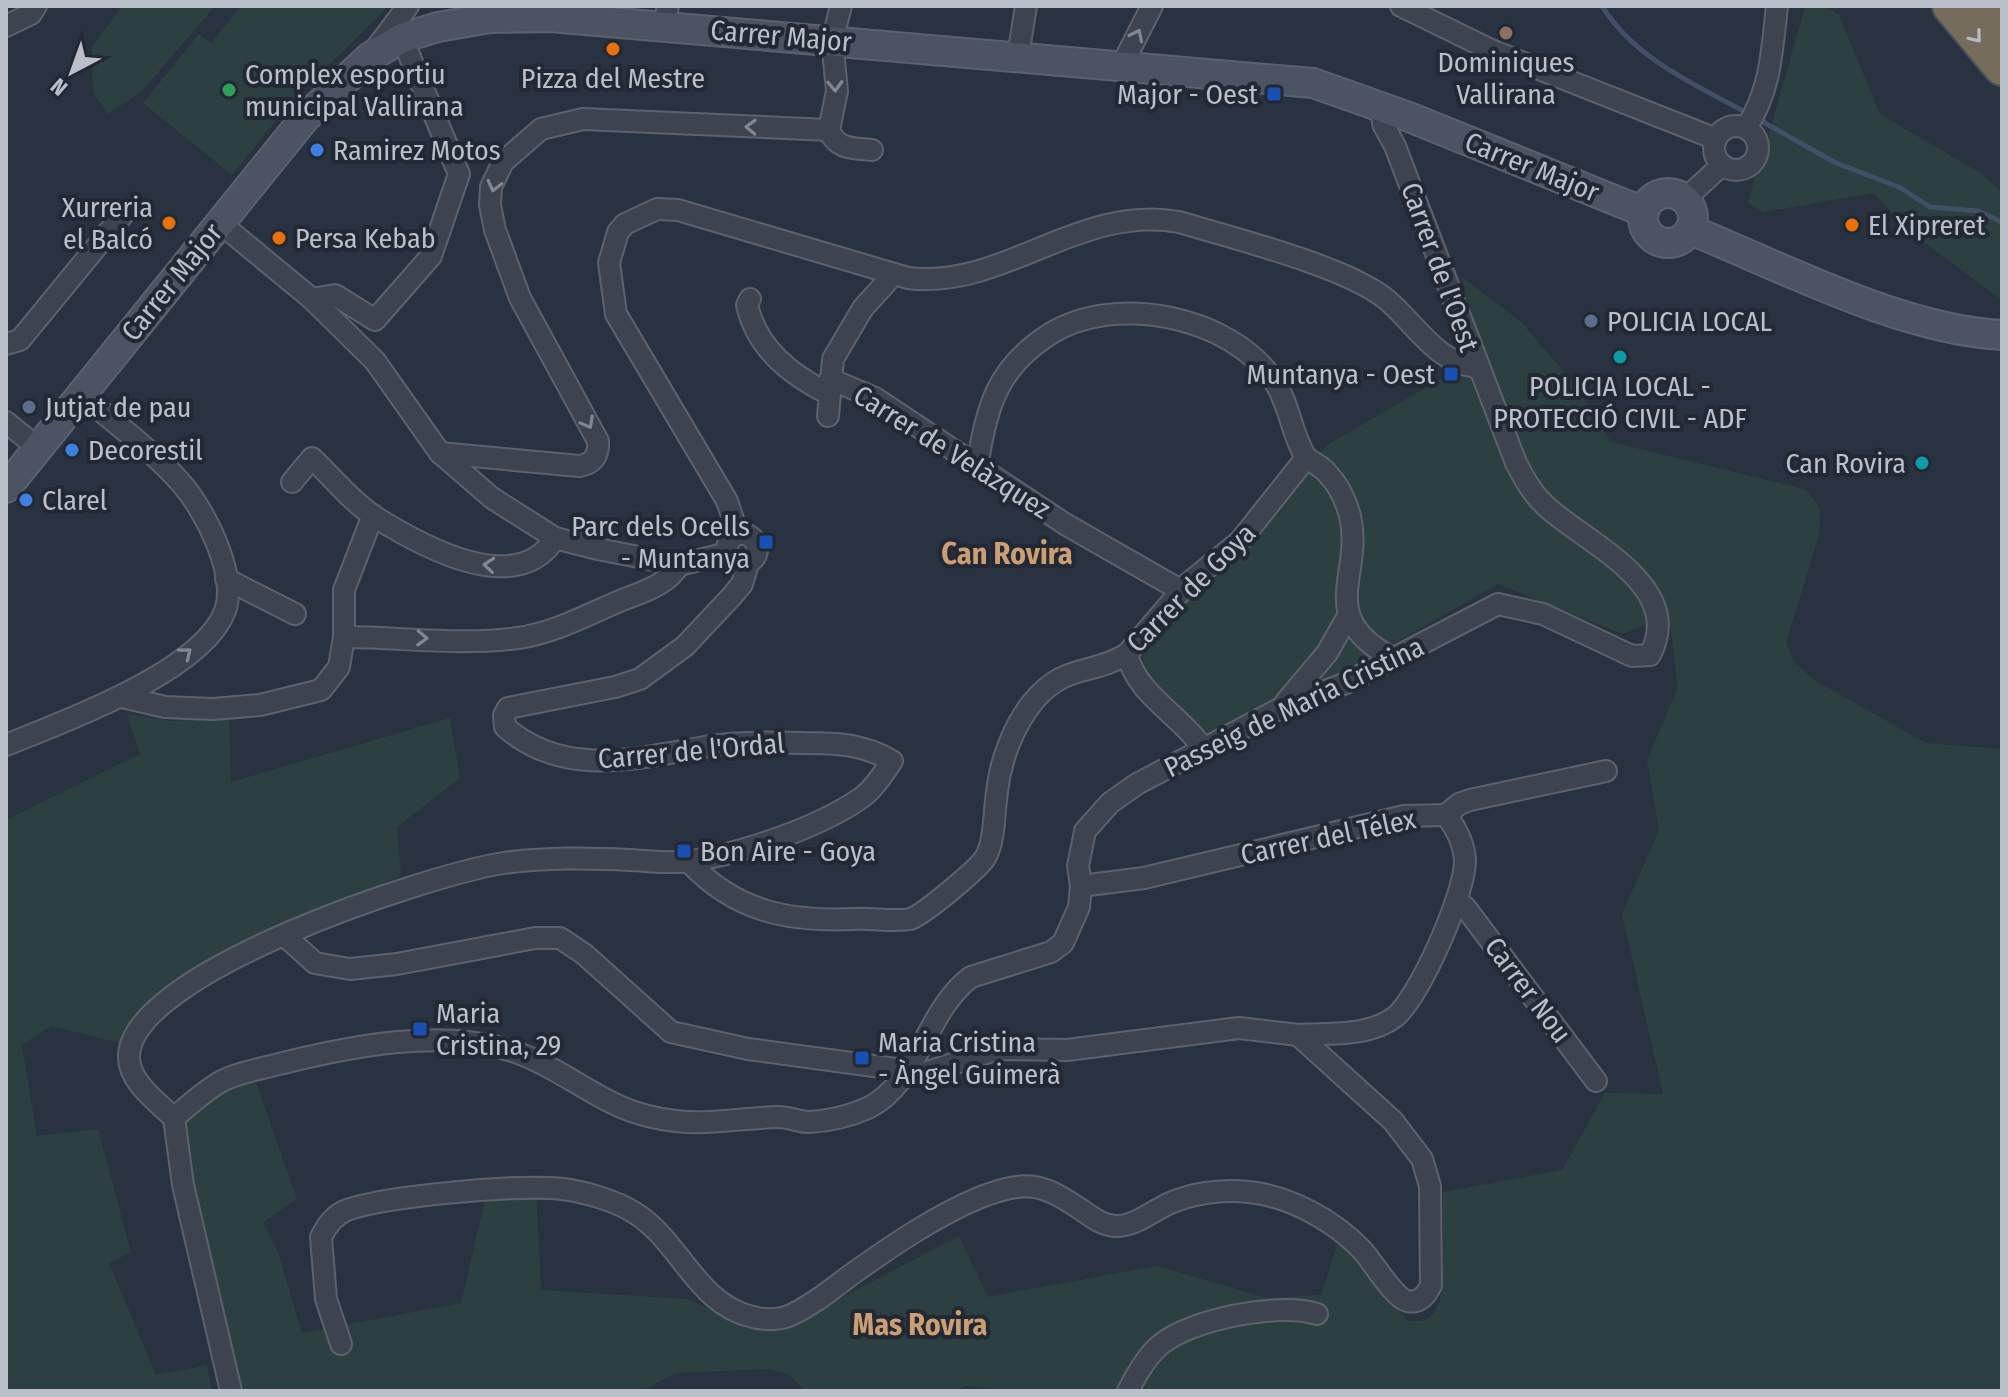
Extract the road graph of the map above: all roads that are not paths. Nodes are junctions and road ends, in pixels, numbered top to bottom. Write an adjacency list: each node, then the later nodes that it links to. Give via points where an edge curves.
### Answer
1 (36, 6): 12 (street)
2 (408, 6): 16 (street)
3 (841, 6): 14 (street)
4 (1026, 6): 15 (street)
5 (1152, 6): 17 (street, one-way to 5)
6 (1401, 6): 23 (street, via 1491,50)
7 (1777, 6): 21 (street, via 1769,78)
8 (1951, 6): 18 (highway, one-way to 18)
9 (1991, 6): 11 (highway)
10 (666, 16): 13 (street, Carrer Major, via 518,16 466,21); 14 (street, Carrer Major)
11 (2002, 20)
12 (6, 26)
13 (402, 38): 16 (street, Carrer Major); 33 (street, via 459,174 431,256 375,320 335,295)
14 (832, 41): 15 (street, Carrer Major); 22 (street, one-way to 22, via 837,91)
15 (1018, 56): 17 (street, Carrer Major)
16 (370, 57): 30 (street, Carrer Major, via 305,118)
17 (1122, 65): 19 (street, Carrer Major, via 1313,83)
18 (2002, 67)
19 (1381, 106): 20 (street, Carrer Major); 24 (street, Carrer de l'Oest, via 1383,124)
20 (1409, 117): 24 (street, Carrer de l'Oest); 29 (street, Carrer Major)
21 (1746, 128): 23 (street, via 1727,128); 26 (street, via 1756,139 1754,160 1736,170)
22 (829, 130): 25 (street, via 845,147); 43 (street, one-way to 43, via 583,119 541,129 522,144 503,162 491,187 495,230 520,298 598,441 597,455 579,466)
23 (1716, 139): 26 (street, via 1715,154)
24 (1395, 146): 37 (street, Carrer de l'Oest)
25 (872, 150)
26 (1722, 165): 27 (street)
27 (1685, 199): 29 (street, via 1658,195); 31 (street, via 1693,214)
28 (125, 212): 36 (street, via 20,340)
29 (1644, 212): 31 (street, via 1645,230 1658,241 1674,243)
30 (220, 223): 33 (street); 39 (street, Carrer Major)
31 (1691, 230): 35 (street, via 1914,318)
32 (894, 274): 37 (street, via 929,281 952,278 1107,223 1165,220 1359,282 1454,362); 38 (street, Carrer de Velàzquez, via 847,333 833,359); 49 (street, via 678,210 657,209 618,232 609,263 616,314 727,501)
33 (312, 299): 43 (street, via 375,361)
34 (750, 299): 38 (street, via 751,321 785,369)
35 (2002, 335)
36 (6, 344)
37 (1477, 367): 60 (street, Carrer de l'Oest, via 1531,491 1626,567 1651,599 1660,632)
38 (829, 387): 40 (street); 45 (street, Carrer de Velàzquez, via 875,398)
39 (81, 394): 42 (street, Carrer Major); 54 (street, via 182,484 215,537)
40 (828, 416)
41 (6, 422): 42 (street)
42 (38, 448): 47 (street, Carrer Major)
43 (440, 453): 50 (street, via 492,498)
44 (1306, 458): 45 (street, via 1283,397 1255,358 1176,319 1128,312 1074,320 1016,359 997,387); 55 (street, Carrer de Goya, via 1240,541); 57 (street, via 1327,473 1350,518)
45 (977, 467): 55 (street, Carrer de Velàzquez)
46 (292, 482): 48 (street, via 312,458)
47 (6, 488)
48 (373, 515): 50 (street, one-way to 48, via 538,559 518,566 474,564); 58 (street, via 344,590)
49 (738, 534): 51 (street, via 729,542); 52 (street, via 756,543 756,555)
50 (555, 538): 53 (street)
51 (728, 553): 52 (street, via 735,563); 53 (street)
52 (748, 564): 68 (street, Carrer de l'Ordal, via 732,596 685,646 640,679 526,702 504,715 505,727 516,736 544,750 594,761 631,762 759,742 869,747 892,761 862,797 795,830)
53 (679, 565): 58 (street, one-way to 53, via 520,638 646,590 672,577)
54 (226, 579): 56 (street); 62 (street, one-way to 54, via 212,630 226,608)
55 (1182, 591): 59 (street, Carrer de Goya)
56 (295, 614)
57 (1348, 616): 61 (street, via 1377,650); 63 (street, via 1327,653)
58 (344, 637): 62 (street, via 339,667 310,695 213,709 165,707)
59 (1127, 654): 65 (street, via 1131,671); 68 (street, Carrer de Goya, via 1071,671 1030,705 1000,771 988,854 921,914 848,921 779,914 731,899)
60 (1650, 655): 61 (street, Passeig de Maria Cristina, via 1632,656 1543,614 1498,604)
61 (1394, 659): 63 (street, Passeig de Maria Cristina)
62 (122, 697): 64 (street)
63 (1279, 709): 65 (street, Passeig de Maria Cristina)
64 (6, 745)
65 (1203, 748): 69 (street, Passeig de Maria Cristina, via 1137,784 1096,818 1085,831 1080,852)
66 (1606, 771): 67 (street, via 1470,800)
67 (1446, 815): 69 (street, Carrer del Télex, via 1404,816 1144,878); 70 (street, Carrer del Télex, via 1464,849)
68 (689, 862): 71 (street, via 553,857 453,872 329,913)
69 (1081, 886): 73 (street, Passeig de Maria Cristina, via 1072,928 1063,943 1051,952 971,977 941,1009)
70 (1456, 902): 72 (street, Carrer del Télex, via 1410,1000 1396,1016 1364,1030); 74 (street, Carrer Nou, via 1465,907)
71 (285, 936): 73 (street, Carrer del Télex, via 315,963 350,969 560,938 671,1032 748,1049); 75 (street, via 157,1004 141,1026 129,1053 130,1065)
72 (1298, 1035): 73 (street, Carrer del Télex, via 1239,1028 1067,1050 998,1049 925,1073); 77 (street, via 1393,1121 1422,1159 1430,1186 1432,1279 1419,1300 1401,1298 1338,1229 1277,1197 1212,1193 1170,1203 1119,1226 1104,1225 1040,1185 978,1198 915,1233 820,1299 788,1316 766,1319 719,1300 697,1281 673,1247 615,1203 564,1189 502,1190 367,1205 336,1215 321,1237 320,1255 326,1299)
73 (905, 1071): 75 (street, Passeig de Maria Cristina, via 871,1107 849,1116 700,1125 627,1110 503,1048 391,1041 223,1080)
74 (1596, 1081)
75 (174, 1118): 78 (street, via 183,1185)
76 (1317, 1314): 79 (street, via 1272,1310 1181,1331 1146,1360)
77 (341, 1344)
78 (231, 1391)
79 (1128, 1391)

